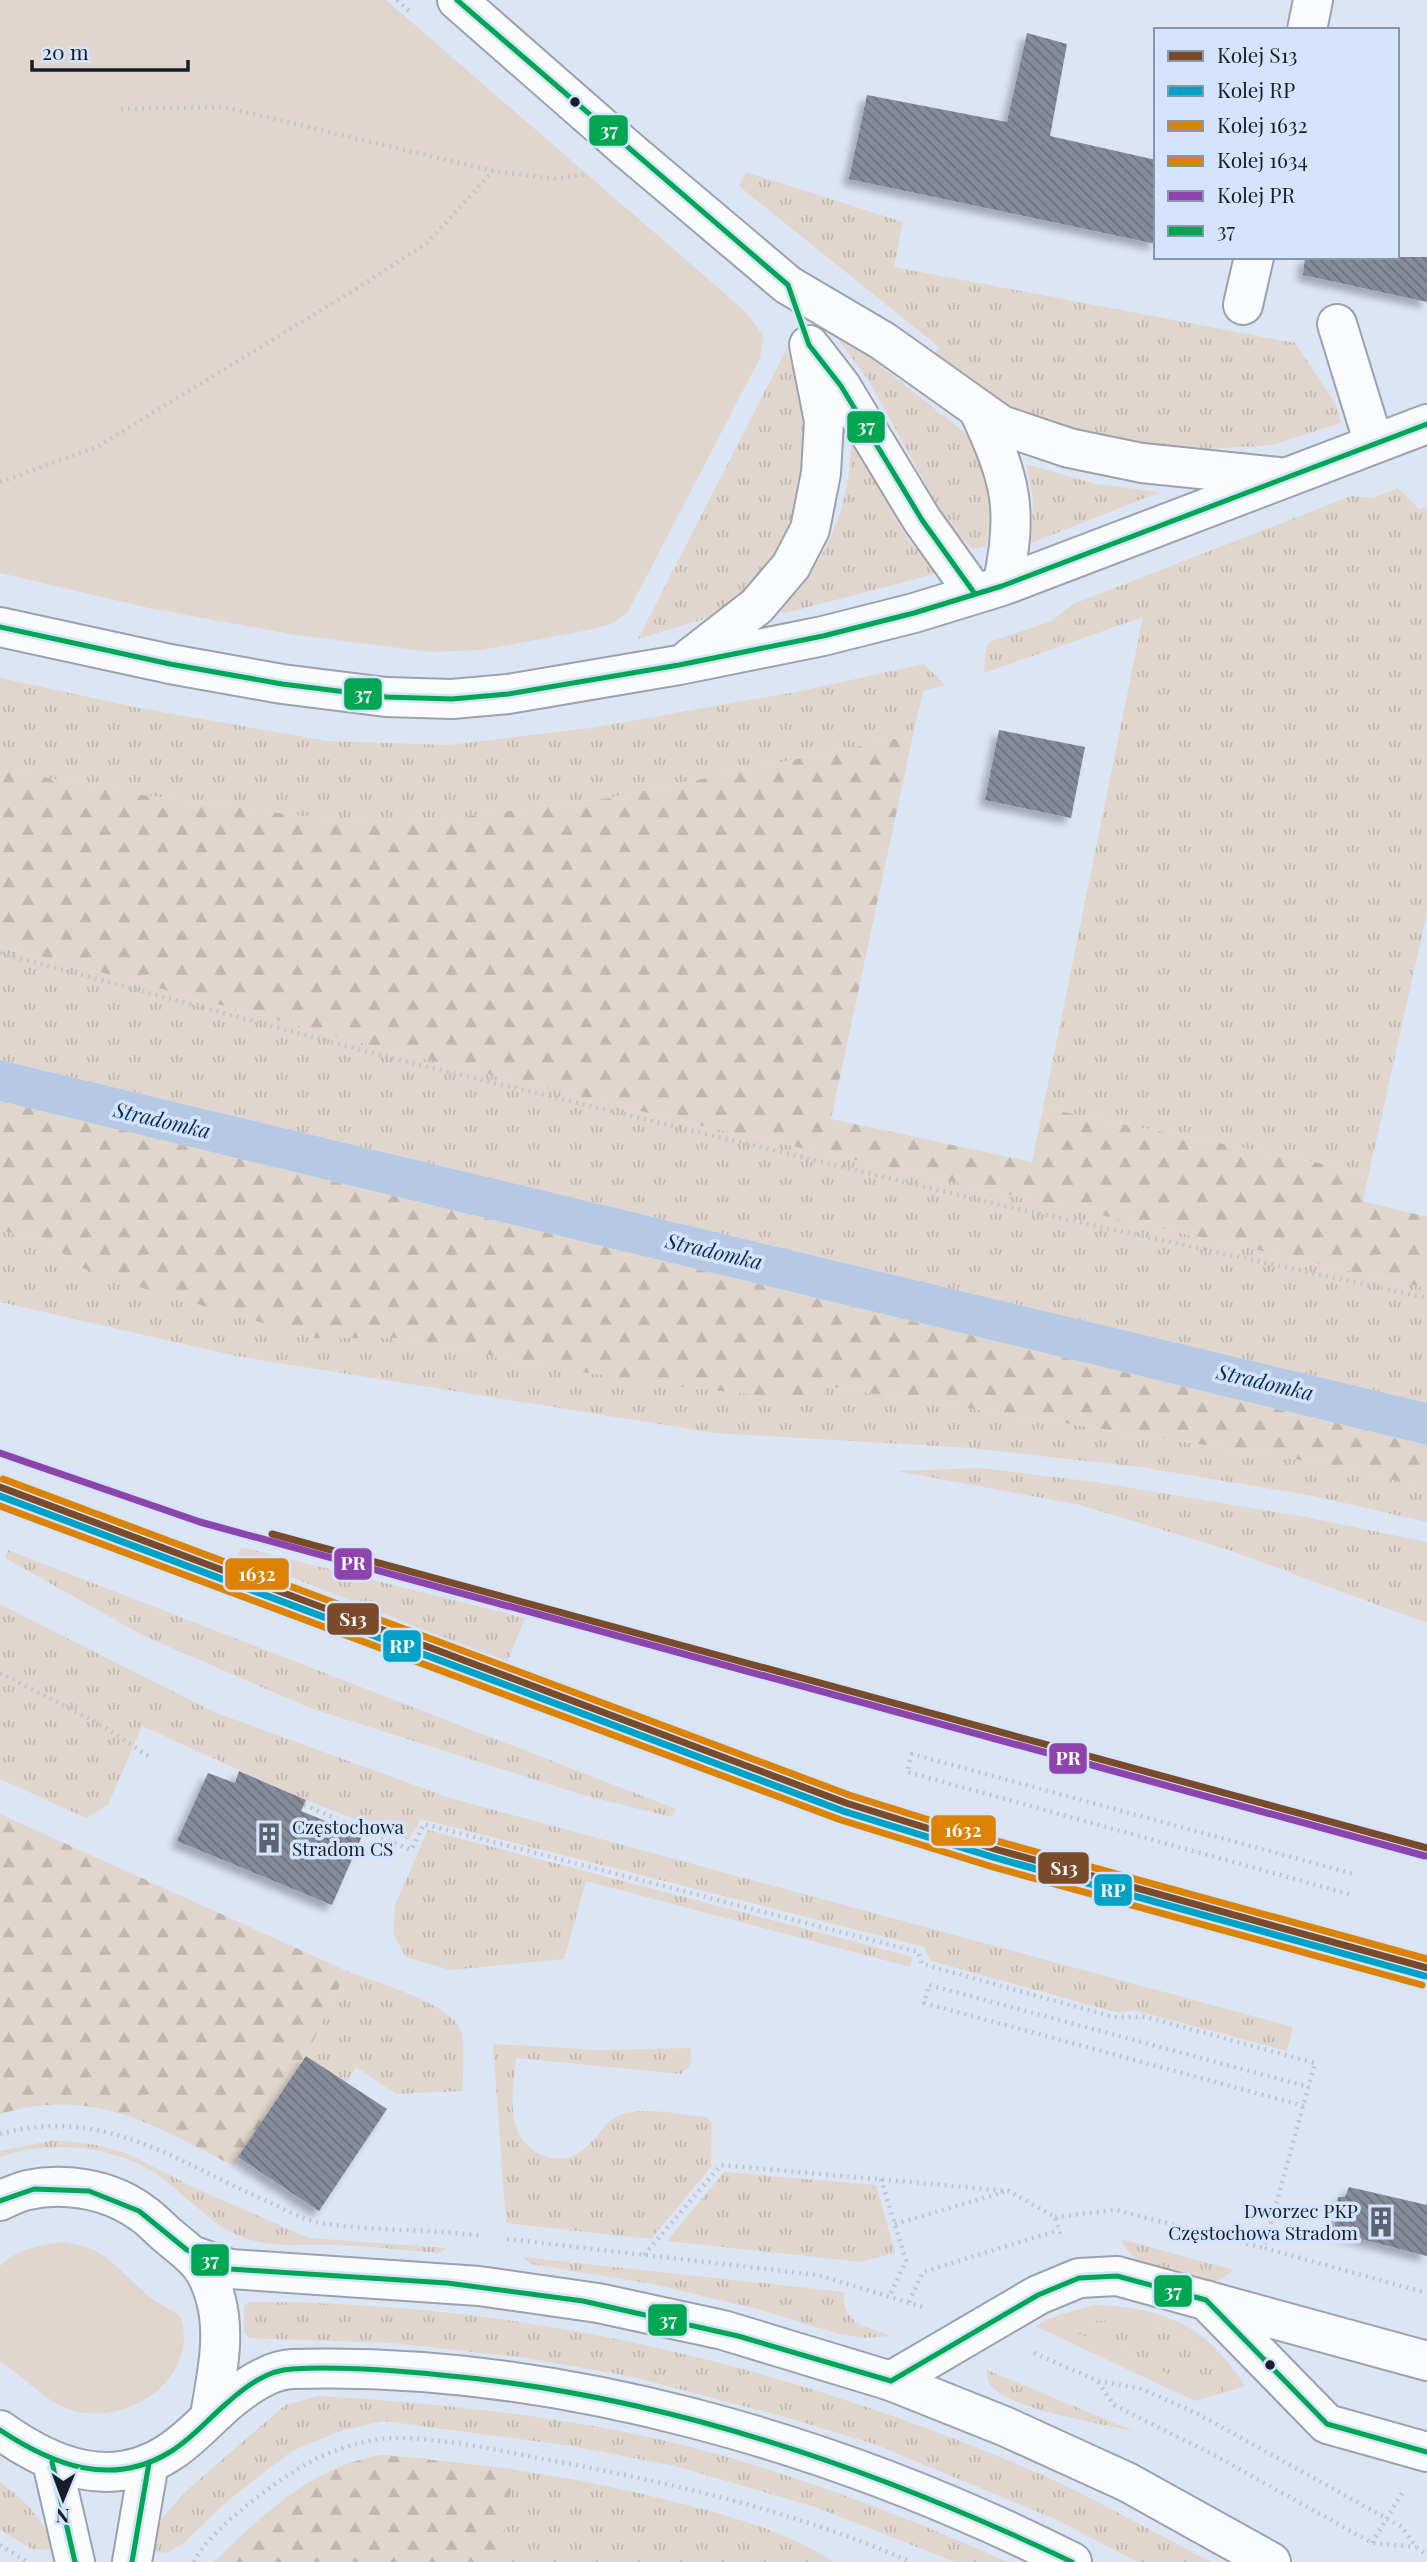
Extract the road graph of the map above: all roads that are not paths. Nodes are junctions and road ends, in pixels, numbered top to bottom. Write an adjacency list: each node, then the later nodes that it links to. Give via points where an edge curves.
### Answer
1 (457, 0): 5 (street)
2 (1313, 0): 3 (street)
3 (1307, 28)
4 (1254, 259): 6 (street)
5 (789, 285): 8 (street); 9 (street, via 883,341)
6 (1243, 305)
7 (1337, 324): 11 (street)
8 (809, 345): 13 (street, via 841,386 922,520); 15 (street, via 824,421 821,473 810,529 791,566 757,606)
9 (979, 411): 12 (street, via 1001,425 1069,448 1142,463); 13 (street, via 1002,459 1011,503 1012,540)
10 (1427, 424): 11 (street)
11 (1374, 444): 12 (street)
12 (1284, 478): 13 (street)
13 (988, 590): 15 (street, via 823,636)
14 (0, 627): 15 (street, via 170,664 386,697 452,699 508,694)
15 (680, 665)
16 (0, 2201): 17 (street, via 36,2189 92,2191 142,2213)
17 (197, 2257): 20 (street, via 230,2269 399,2279 598,2303 723,2330); 21 (street, via 219,2317 219,2359)
18 (1206, 2300): 19 (street); 20 (street, via 1116,2276 1079,2278 1038,2295); 25 (street, via 1327,2424)
19 (1427, 2361)
20 (891, 2381): 29 (street, via 1127,2482)
21 (210, 2416): 24 (street); 28 (street, via 253,2382 287,2369 454,2375 578,2394 656,2410 820,2455 916,2490)
22 (0, 2430): 23 (street)
23 (52, 2462): 24 (street, via 112,2471); 26 (street)
24 (149, 2463): 27 (street)
25 (1418, 2468)
26 (75, 2562)
27 (132, 2562)
28 (1072, 2562)
29 (1271, 2562)

